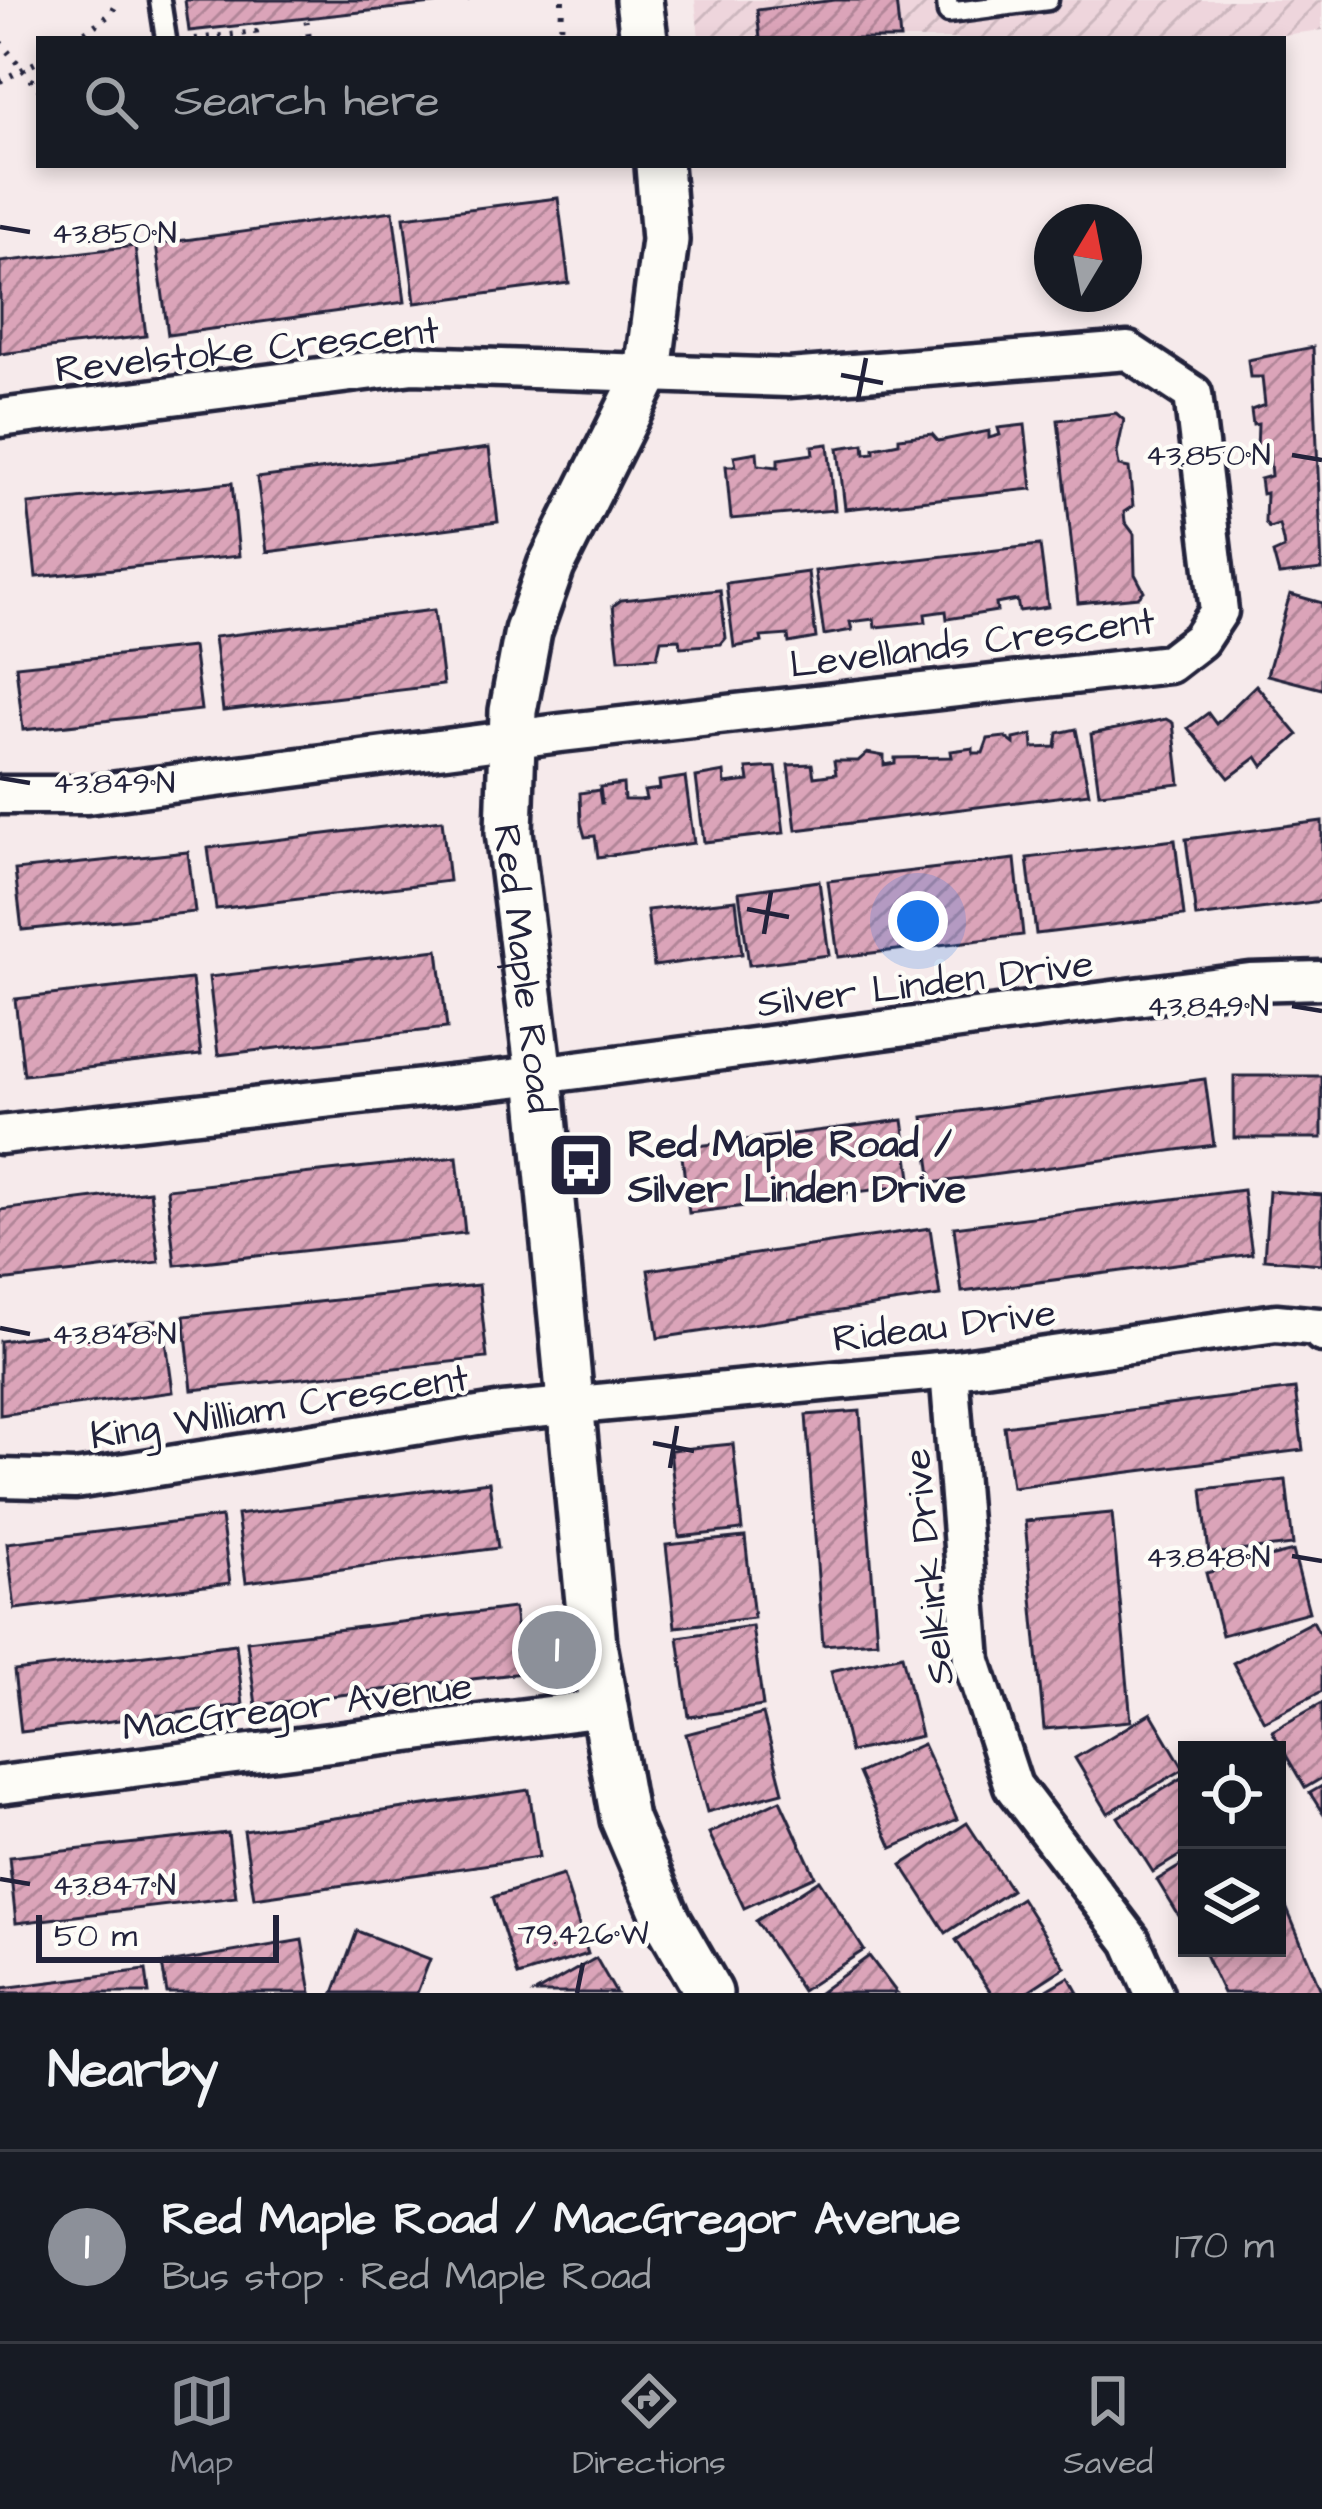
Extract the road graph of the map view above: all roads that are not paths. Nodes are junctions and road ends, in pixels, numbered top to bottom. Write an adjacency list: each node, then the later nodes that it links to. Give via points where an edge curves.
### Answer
1 (160, 0): 5 (lane)
2 (639, 0): 6 (street)
3 (946, 0): 4 (lane, via 948,13)
4 (1048, 0)
5 (166, 36)
6 (644, 36)
7 (659, 168): 8 (street, Red Maple Road, via 664,240)
8 (648, 372): 9 (street, Revelstoke Crescent, via 413,365); 10 (street, Red Maple Road, via 551,566 528,631); 10 (street, Levellands Crescent, via 788,378 1128,351 1193,394 1219,611 1200,640 1169,664)
9 (0, 418)
10 (514, 739): 11 (street, via 87,795); 13 (street, Red Maple Road, via 509,832)
11 (0, 795)
12 (1322, 980): 13 (street, Silver Linden Drive, via 1250,982)
13 (539, 1075): 14 (street); 17 (street, Red Maple Road)
14 (0, 1135)
15 (1322, 1333): 16 (street, Rideau Drive, via 1276,1323)
16 (949, 1370): 17 (street, Rideau Drive); 22 (street, Selkirk Drive, via 971,1661 1013,1786 1130,1941)
17 (571, 1404): 18 (street, King William Crescent, via 74,1480); 19 (street, Red Maple Road)
18 (0, 1478)
19 (604, 1708): 20 (street, MacGregor Avenue); 21 (street, Red Maple Road, via 624,1819)
20 (0, 1785)
21 (709, 1993)
22 (1154, 1993)

